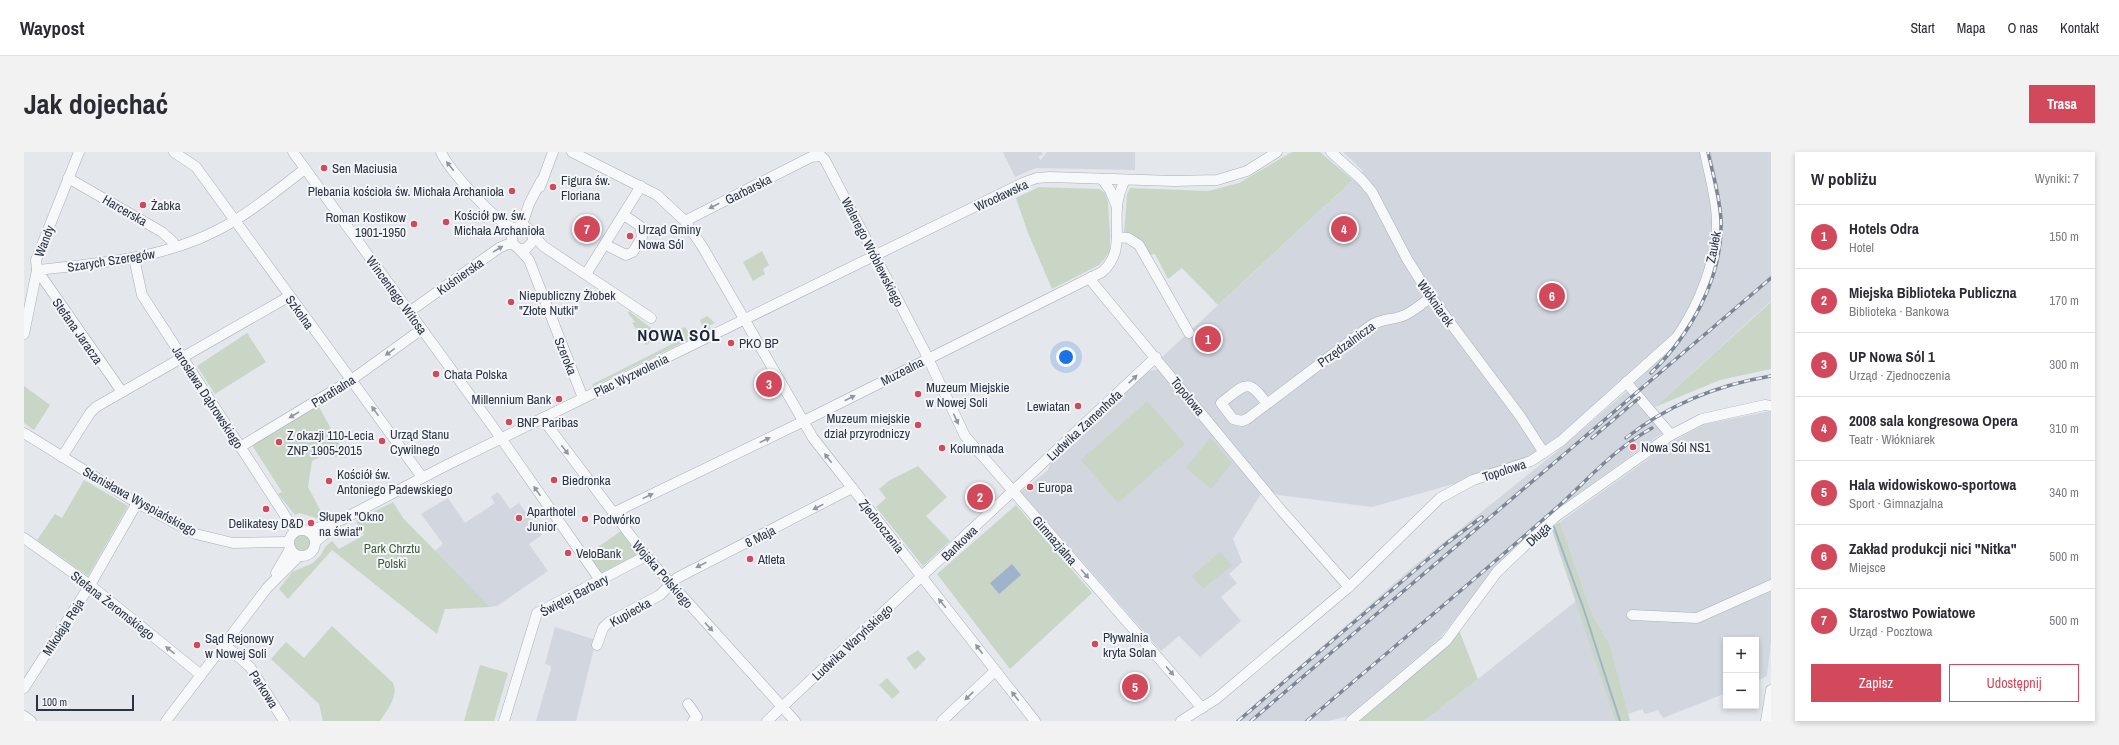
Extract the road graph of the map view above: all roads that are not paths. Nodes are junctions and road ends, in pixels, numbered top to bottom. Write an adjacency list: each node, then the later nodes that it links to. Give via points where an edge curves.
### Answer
1 (79, 152): 12 (street, Wandy)
2 (174, 152): 18 (street, Szkolna, via 192,163)
3 (293, 152): 11 (street, Wincentego Witosa)
4 (441, 152): 20 (street, one-way to 4, via 505,226 481,203)
5 (553, 152): 20 (street, via 529,204 523,222)
6 (572, 152): 15 (street, Zjednoczenia)
7 (1277, 152): 14 (street, Wrocławska, via 1247,171 1217,180)
8 (1331, 152): 32 (street, Włókniarek, via 1372,192 1407,259)
9 (1705, 152): 39 (street, Zaułek, via 1716,209 1716,237 1701,291 1685,326)
10 (811, 157): 19 (street, Garbarska, one-way to 19); 26 (street, Walerego Wróblewskiego, via 822,156 825,160)
11 (306, 169): 18 (street, Szarych Szeregów); 33 (street, Wincentego Witosa)
12 (68, 178): 25 (street, Harcerska, via 162,232 170,238); 28 (street, Wandy, via 36,260)
13 (1102, 179): 14 (street, Wrocławska); 16 (street); 26 (street, Wrocławska, via 1050,177 1025,182)
14 (1125, 180): 16 (street, Muzealna)
15 (641, 186): 17 (street); 19 (street, Zjednoczenia, via 657,195)
16 (1117, 207): 21 (street, Muzealna)
17 (624, 215): 22 (street); 22 (street, via 640,226 642,237 633,252 626,255)
18 (234, 221): 25 (street, Szarych Szeregów); 31 (street, Szkolna)
19 (686, 221): 35 (street, Zjednoczenia)
20 (524, 230): 23 (street); 24 (street, via 511,238); 24 (street, via 533,241)
21 (1117, 237): 30 (street, Muzealna, via 1114,258 1107,268); 37 (street, via 1128,238 1139,246)
22 (606, 245): 29 (street)
23 (543, 246): 24 (street, Kuśnierska); 29 (street)
24 (520, 247): 33 (street, Kuśnierska, one-way to 24, via 500,248 508,244); 46 (street, Szeroka, via 528,260)
25 (175, 248): 27 (street, Szarych Szeregów)
26 (875, 256): 35 (street, Wrocławska); 42 (street, Walerego Wróblewskiego)
27 (134, 258): 28 (street, Szarych Szeregów); 41 (street, Jarosława Dąbrowskiego, via 140,292)
28 (37, 270): 38 (street, Wandy); 45 (street, Stefana Jaracza)
29 (586, 274): 34 (street)
30 (1091, 277): 40 (street, Topolowa); 42 (street, Muzealna)
31 (288, 297): 41 (street); 43 (street, Szkolna)
32 (1431, 297): 47 (street, Przędzalnicza, via 1404,316 1386,318 1375,323); 55 (street, Włókniarek, via 1520,416)
33 (410, 312): 36 (street, Wincentego Witosa)
34 (651, 318)
35 (744, 320): 46 (street, Plac Wyzwolenia); 50 (street, Zjednoczenia)
36 (422, 329): 43 (street, Parafialna, one-way to 43); 53 (street, Wincentego Witosa)
37 (1189, 333)
38 (24, 334)
39 (1677, 337): 44 (street, Topolowa)
40 (1156, 357): 59 (street, Ludwika Zamenhofa, one-way to 40); 75 (street, Topolowa, via 1281,510)
41 (182, 358): 45 (street); 54 (street, Jarosława Dąbrowskiego)
42 (928, 358): 50 (street, Muzealna, one-way to 42); 59 (street, Gimnazjalna, one-way to 59, via 965,436)
43 (351, 380): 54 (street, Parafialna, one-way to 54); 57 (street, Szkolna, one-way to 43)
44 (1626, 382): 52 (street); 55 (street, Topolowa)
45 (122, 392): 56 (street, via 93,410)
46 (583, 398): 49 (street, Plac Wyzwolenia)
47 (1267, 404)
48 (1768, 405): 52 (street, Długa, via 1702,419)
49 (542, 418): 53 (street, Plac Wyzwolenia); 61 (street, Wojska Polskiego, one-way to 61)
50 (802, 421): 58 (street, Zjednoczenia, one-way to 50); 61 (street, Muzealna, one-way to 50)
51 (24, 433): 56 (street, Stanisława Wyspiańskiego)
52 (1671, 435): 98 (street, Długa, via 1555,517 1497,572 1446,641)
53 (500, 438): 57 (street, Plac Wyzwolenia); 71 (street, Wincentego Witosa, one-way to 53)
54 (240, 447): 63 (street, Jarosława Dąbrowskiego)
55 (1544, 453): 75 (street, Topolowa, via 1520,467 1473,480 1450,492 1428,508)
56 (62, 457): 60 (street, Stanisława Wyspiańskiego)
57 (422, 477): 62 (street, Plac Wyzwolenia)
58 (852, 488): 70 (street, Zjednoczenia); 73 (street, 8 Maja, one-way to 73, via 677,578)
59 (1013, 492): 70 (street, Bankowa); 86 (street, Gimnazjalna, one-way to 86)
60 (137, 503): 67 (street, Stanisława Wyspiańskiego, via 185,529 212,540); 72 (street, Mikołaja Reja)
61 (613, 513): 69 (street, Wojska Polskiego)
62 (343, 520): 64 (street); 66 (street)
63 (295, 531): 64 (street); 67 (street, via 291,535)
64 (308, 532): 66 (street)
65 (24, 538): 72 (street, Stefana Żeromskiego)
66 (315, 542): 68 (street, via 310,554)
67 (289, 546): 68 (street); 76 (street)
68 (298, 556): 76 (street)
69 (646, 556): 71 (street, Świętej Barbary); 73 (street, Wojska Polskiego)
70 (922, 578): 80 (street, Zjednoczenia, one-way to 70); 85 (street, Ludwika Waryńskiego)
71 (600, 580): 91 (street, Świętej Barbary, via 535,616)
72 (90, 585): 81 (street, Stefana Żeromskiego, one-way to 72); 82 (street, Mikołaja Reja)
73 (670, 585): 79 (street, Kupiecka, via 660,595 609,622 603,628); 85 (street, Wojska Polskiego, one-way to 85)
74 (1771, 585): 77 (street, via 1697,618)
75 (1349, 587): 86 (street, Topolowa, via 1233,686)
76 (267, 588): 78 (street)
77 (1632, 615)
78 (224, 644): 81 (street); 90 (street, Parkowa, via 250,667)
79 (597, 645)
80 (996, 671): 95 (street, one-way to 95); 96 (street, Zjednoczenia, one-way to 80)
81 (201, 675): 88 (street)
82 (24, 688)
83 (1771, 690): 99 (street)
84 (688, 704): 92 (street, via 697,717)
85 (783, 707): 93 (street, Ludwika Waryńskiego); 94 (street, Wojska Polskiego)
86 (1202, 708): 97 (street, Topolowa)
87 (24, 716): 89 (street)
88 (171, 719)
89 (31, 721)
90 (284, 721)
91 (504, 721)
92 (693, 721)
93 (767, 721)
94 (795, 721)
95 (942, 721)
96 (1036, 721)
97 (1181, 721)
98 (1351, 721)
99 (1766, 721)

